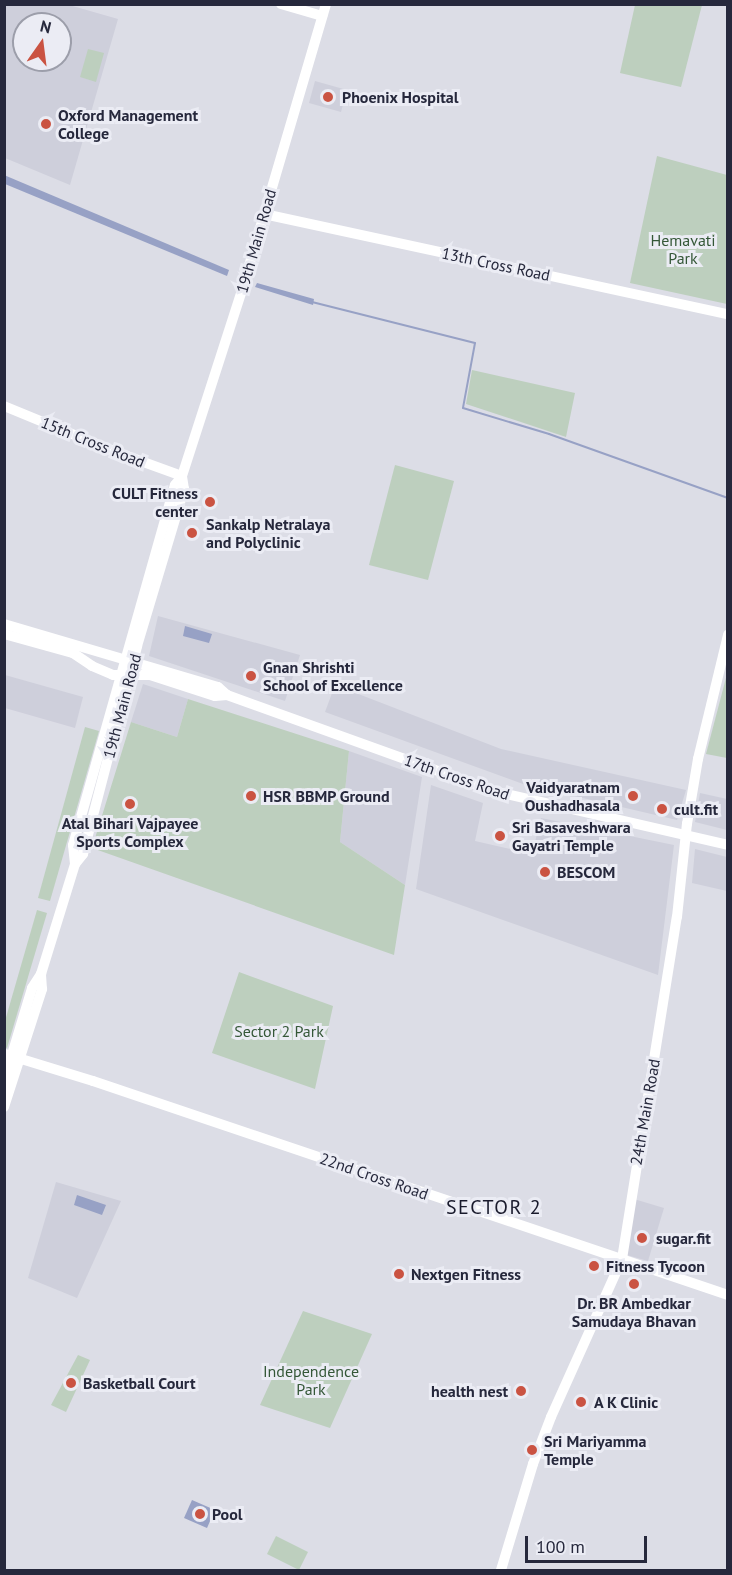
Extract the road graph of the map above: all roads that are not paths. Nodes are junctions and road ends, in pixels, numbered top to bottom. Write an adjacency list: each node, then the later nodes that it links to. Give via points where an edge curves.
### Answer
1 (282, 4): 3 (street)
2 (326, 4): 3 (street, 19th Main Road)
3 (322, 16): 4 (street, 19th Main Road)
4 (264, 214): 5 (street, 13th Cross Road); 7 (street, 19th Main Road)
5 (728, 314)
6 (4, 406): 7 (street, 15th Cross Road)
7 (182, 476): 13 (street, 19th Main Road, via 184,489)
8 (4, 624): 11 (street, 17th Cross Road)
9 (4, 633): 12 (street)
10 (728, 635): 16 (street, 24th Main Road, via 698,759)
11 (86, 647): 12 (street); 13 (street, 17th Cross Road)
12 (83, 659): 14 (street, via 92,666)
13 (130, 660): 14 (street, 19th Main Road); 15 (street, 17th Cross Road, via 218,687)
14 (126, 676): 15 (street, 17th Cross Road, via 150,675 215,696); 18 (street, 19th Main Road, via 83,854 75,864)
15 (227, 695): 16 (street, 17th Cross Road, via 493,791)
16 (686, 836): 17 (street, 17th Cross Road); 21 (street, 24th Main Road)
17 (728, 845)
18 (12, 1056): 19 (street, 19th Main Road); 20 (street, 19th Main Road); 21 (street, 22nd Cross Road)
19 (4, 1080)
20 (4, 1107)
21 (622, 1259): 22 (street, 22nd Cross Road); 23 (street, 24th Main Road, via 551,1417)
22 (728, 1295)
23 (501, 1570)

